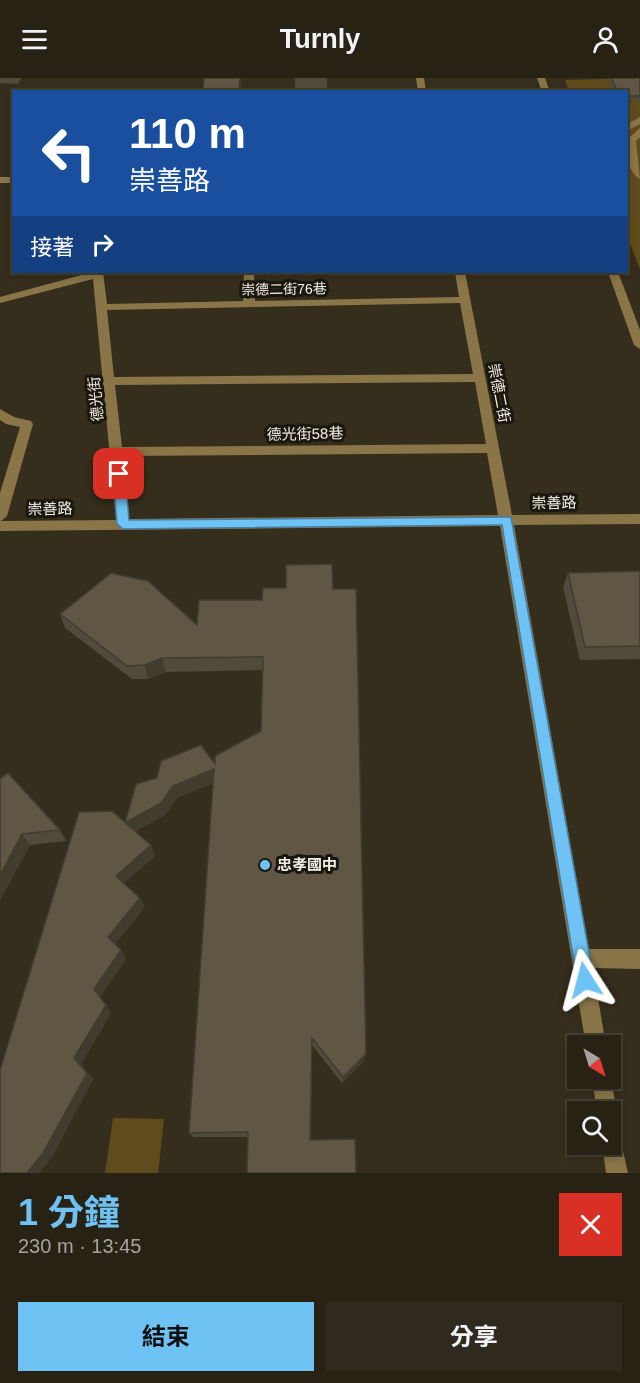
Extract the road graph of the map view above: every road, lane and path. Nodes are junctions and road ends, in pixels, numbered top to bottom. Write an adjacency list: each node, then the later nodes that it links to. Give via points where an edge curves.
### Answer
1 (640, 131): 2 (street, via 631,141 631,156)
2 (640, 176)
3 (98, 273): 7 (street); 10 (street, 德光街)
4 (249, 273): 9 (street)
5 (460, 273): 8 (street, 崇德二街)
6 (613, 273): 11 (street)
7 (0, 300)
8 (466, 300): 9 (street, 崇德二街76巷); 12 (street, 崇德二街)
9 (249, 304): 10 (street, 崇德二街76巷)
10 (103, 307): 13 (street, 德光街)
11 (640, 345)
12 (478, 378): 13 (street); 15 (street, 崇德二街)
13 (111, 381): 16 (street, 德光街)
14 (0, 413): 17 (street, via 10,421 27,424)
15 (493, 448): 16 (street, 德光街58巷); 19 (street, 崇德二街)
16 (117, 452): 20 (street, 德光街)
17 (0, 516)
18 (640, 519): 19 (street, 崇善路)
19 (507, 520): 20 (street, 崇善路); 22 (street, 崇德二街)
20 (123, 524): 21 (street, 崇善路)
21 (0, 526)
22 (582, 958): 23 (street); 24 (street, 崇德二街)
23 (640, 959)
24 (594, 1035)
25 (614, 1155): 26 (street)
26 (617, 1173)

